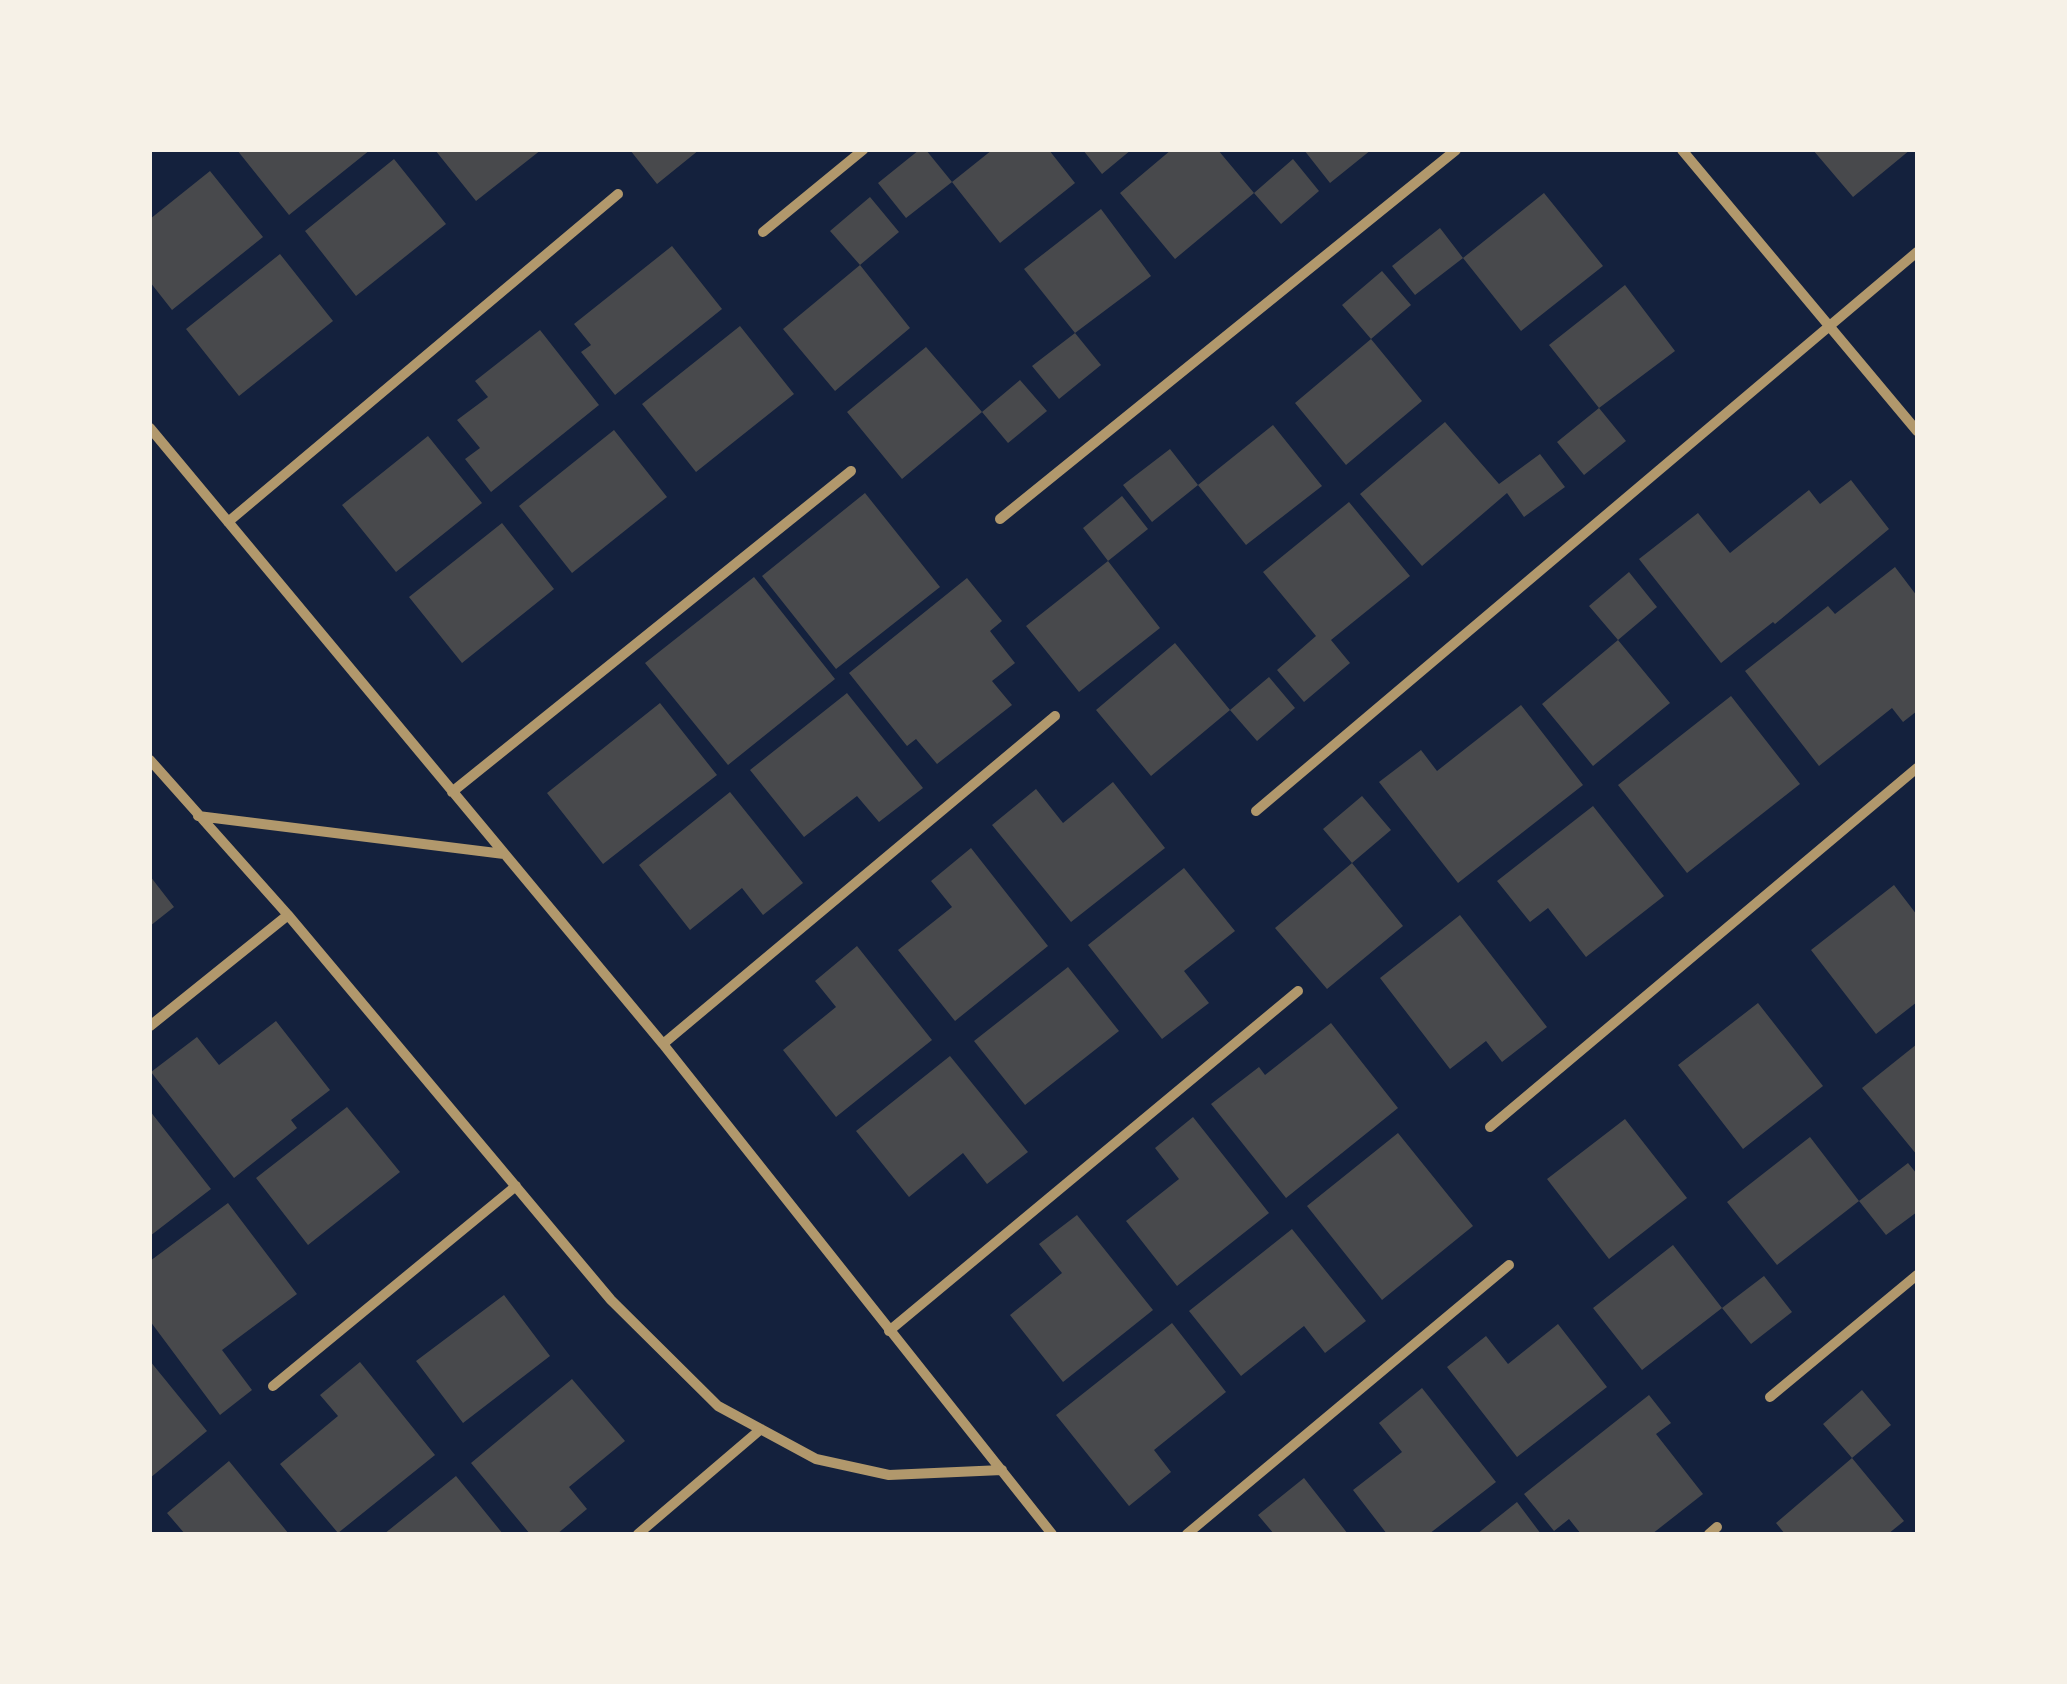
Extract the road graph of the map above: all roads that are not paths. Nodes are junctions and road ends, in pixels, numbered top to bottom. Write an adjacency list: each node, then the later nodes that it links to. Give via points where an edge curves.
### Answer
1 (863, 150): 5 (street)
2 (1456, 150): 11 (street)
3 (1682, 150): 7 (street)
4 (618, 194): 12 (street)
5 (763, 232)
6 (1917, 252): 7 (street)
7 (1830, 327): 9 (street); 17 (street)
8 (150, 428): 12 (street)
9 (1917, 431)
10 (850, 471): 16 (street)
11 (1000, 519)
12 (228, 522): 16 (street)
13 (1055, 716): 23 (street)
14 (150, 760): 18 (street)
15 (1917, 768): 24 (street)
16 (452, 792): 19 (street)
17 (1256, 811)
18 (197, 816): 19 (street); 20 (street)
19 (505, 854): 23 (street)
20 (288, 915): 22 (street); 25 (street)
21 (1298, 991): 28 (street)
22 (150, 1026)
23 (662, 1044): 28 (street)
24 (1490, 1127)
25 (516, 1186): 29 (street); 31 (street, via 611,1300 718,1406)
26 (1509, 1265): 35 (street)
27 (1917, 1275): 30 (street)
28 (890, 1331): 32 (street)
29 (273, 1386)
30 (1770, 1398)
31 (761, 1429): 32 (street, via 816,1459 889,1476); 33 (street)
32 (1002, 1470): 34 (street)
33 (638, 1534)
34 (1052, 1534)
35 (1187, 1534)

